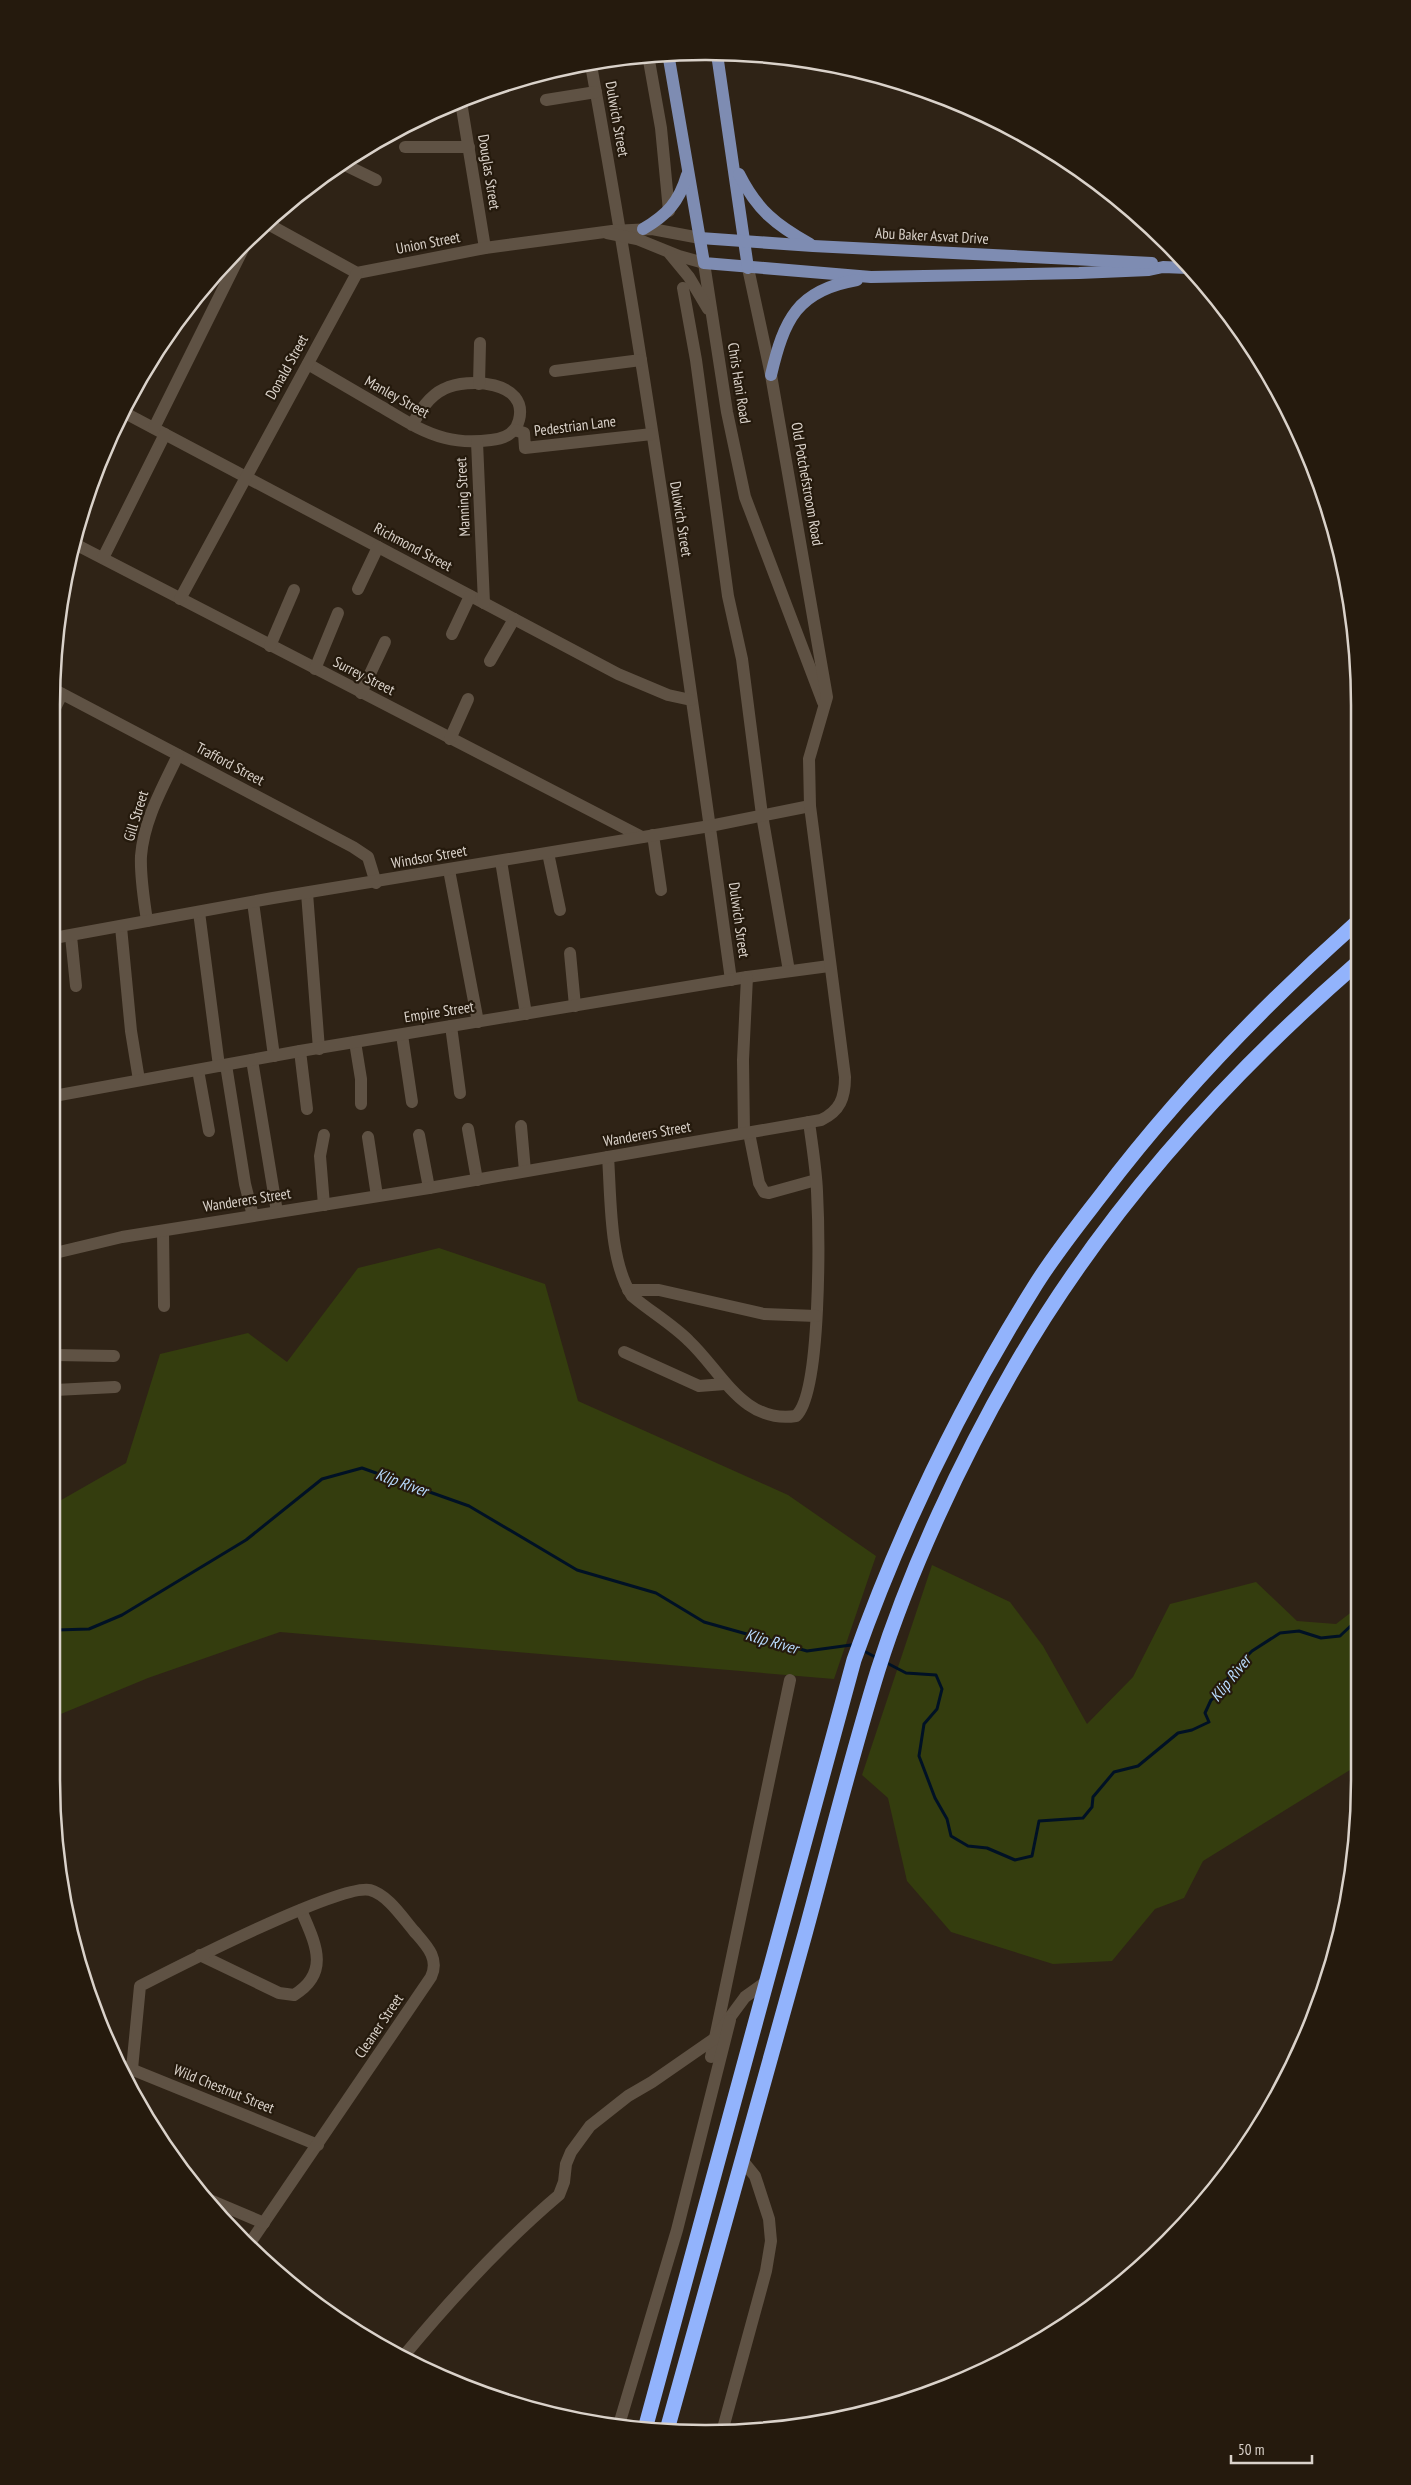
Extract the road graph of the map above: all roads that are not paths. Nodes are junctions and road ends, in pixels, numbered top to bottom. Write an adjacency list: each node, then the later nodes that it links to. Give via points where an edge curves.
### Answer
1 (718, 60): 11 (main road)
2 (669, 61): 12 (main road, Chris Hani Road)
3 (649, 63): 14 (street, via 661,128)
4 (592, 70): 5 (street, Dulwich Street)
5 (596, 92): 6 (street); 17 (street, Dulwich Street)
6 (546, 100)
7 (462, 108): 9 (street, Douglas Street)
8 (405, 147): 9 (street)
9 (469, 147): 21 (street, Douglas Street)
10 (350, 167): 13 (street)
11 (735, 168): 19 (main road); 20 (main road, via 751,196 767,215)
12 (688, 172): 14 (main road, via 679,197); 18 (main road, Chris Hani Road)
13 (376, 180)
14 (669, 211): 16 (main road)
15 (273, 227): 28 (street)
16 (643, 229): 17 (street, Union Street); 18 (street, Union Street)
17 (621, 233): 21 (street, Union Street); 22 (street, Union Street); 33 (street, Dulwich Street)
18 (700, 238): 19 (main road, Abu Baker Asvat Drive); 23 (main road, Chris Hani Road)
19 (744, 242): 20 (main road, Abu Baker Asvat Drive); 25 (main road)
20 (813, 246): 24 (main road, Abu Baker Asvat Drive, via 1150,262)
21 (485, 248): 28 (street, Union Street)
22 (669, 253): 23 (street, Union Street); 31 (street)
23 (704, 263): 25 (main road, Abu Baker Asvat Drive); 31 (street, Chris Hani Road)
24 (1162, 267): 26 (main road, Abu Baker Asvat Drive); 29 (main road, Abu Baker Asvat Drive, via 1079,273)
25 (748, 268): 29 (main road, Abu Baker Asvat Drive); 36 (street, Old Potchefstroom Road)
26 (1179, 268)
27 (227, 273): 41 (street)
28 (357, 273): 34 (street, Donald Street)
29 (871, 277): 36 (main road, via 826,288 799,306 782,335)
30 (683, 288): 68 (street, via 728,596 742,659)
31 (712, 316): 64 (street, Chris Hani Road, via 745,496 820,698)
32 (480, 344): 37 (street)
33 (641, 360): 35 (street); 42 (street, Dulwich Street)
34 (308, 364): 39 (street, Manley Street); 44 (street, Donald Street)
35 (555, 372)
36 (772, 375): 64 (street, Old Potchefstroom Road)
37 (479, 384): 39 (street, via 444,388 423,407); 40 (street, via 503,387 513,393 519,404 520,418)
38 (129, 415): 41 (street, Richmond Street)
39 (412, 425): 43 (street, Manley Street, via 445,438)
40 (516, 430): 42 (street, Pedestrian Lane, via 524,433 525,448); 43 (street, Manning Street, via 495,440)
41 (159, 431): 44 (street, Richmond Street); 47 (street)
42 (652, 434): 63 (street, Dulwich Street)
43 (477, 442): 52 (street, Manning Street)
44 (246, 477): 46 (street, Richmond Street); 51 (street)
45 (80, 546): 47 (street, Surrey Street)
46 (378, 546): 48 (street); 50 (street, Richmond Street)
47 (103, 558): 51 (street, Surrey Street)
48 (358, 589)
49 (294, 590): 57 (street)
50 (470, 596): 52 (street, Richmond Street); 55 (street)
51 (180, 599): 57 (street, Surrey Street)
52 (484, 603): 54 (street, Richmond Street)
53 (338, 613): 59 (street)
54 (514, 619): 58 (street); 63 (street, Richmond Street, via 647,688)
55 (452, 634)
56 (385, 642): 61 (street)
57 (270, 646): 59 (street, Surrey Street)
58 (490, 661)
59 (315, 669): 61 (street, Surrey Street)
60 (60, 693): 66 (street, Trafford Street)
61 (361, 693): 65 (street, Surrey Street)
62 (468, 699): 65 (street)
63 (691, 700): 69 (street, Dulwich Street)
64 (826, 706): 67 (street, Wanderers Street, via 810,759)
65 (450, 739): 70 (street, Surrey Street)
66 (178, 755): 74 (street, Trafford Street, via 353,846 368,857); 80 (street, Gill Street, via 154,803 144,837 142,876)
67 (810, 806): 68 (street, Windsor Street); 86 (street, Wanderers Street)
68 (762, 815): 69 (street, Windsor Street); 88 (street)
69 (710, 826): 70 (street, Windsor Street); 90 (street, Dulwich Street)
70 (647, 836): 71 (street, Windsor Street); 75 (street)
71 (548, 853): 72 (street, Windsor Street); 78 (street)
72 (501, 861): 73 (street, Windsor Street); 93 (street)
73 (449, 870): 74 (street, Windsor Street); 94 (street)
74 (376, 883): 76 (street, Windsor Street)
75 (661, 890)
76 (307, 893): 77 (street, Windsor Street); 98 (street)
77 (254, 902): 79 (street, Windsor Street); 100 (street)
78 (560, 910)
79 (199, 912): 80 (street, Windsor Street); 102 (street)
80 (147, 921): 81 (street, Windsor Street)
81 (120, 926): 83 (street, Windsor Street); 104 (street)
82 (1351, 928): 141 (highway, via 1285,988 1198,1077 1118,1173 1034,1287 966,1404 918,1500 854,1660)
83 (71, 936): 84 (street, Windsor Street); 91 (street)
84 (60, 937)
85 (570, 953): 92 (street)
86 (829, 966): 88 (street, Empire Street); 110 (street, Wanderers Street, via 844,1097 835,1112)
87 (1351, 969): 148 (highway, via 1287,1026 1164,1155 1112,1220 1053,1305 1010,1376 939,1515 879,1668)
88 (789, 971): 89 (street, Empire Street)
89 (747, 977): 90 (street, Empire Street); 114 (street, via 743,1060)
90 (731, 980): 92 (street, Empire Street)
91 (76, 986)
92 (575, 1006): 93 (street, Empire Street)
93 (526, 1014): 94 (street, Empire Street)
94 (478, 1022): 95 (street, Empire Street)
95 (451, 1026): 96 (street, Empire Street); 105 (street)
96 (402, 1035): 97 (street, Empire Street); 107 (street)
97 (355, 1042): 98 (street, Empire Street); 108 (street)
98 (319, 1048): 99 (street, Empire Street)
99 (300, 1051): 100 (street, Empire Street); 109 (street)
100 (274, 1056): 101 (street, Empire Street)
101 (252, 1060): 102 (street, Empire Street); 125 (street)
102 (222, 1066): 103 (street, Empire Street); 126 (street)
103 (198, 1070): 104 (street, Empire Street); 113 (street)
104 (139, 1080): 106 (street, Empire Street)
105 (460, 1093)
106 (60, 1095)
107 (412, 1102)
108 (361, 1104)
109 (307, 1109)
110 (809, 1122): 114 (street, Wanderers Street); 121 (street)
111 (521, 1126): 119 (street)
112 (468, 1129): 120 (street)
113 (209, 1131)
114 (747, 1133): 118 (street, Wanderers Street); 121 (street, via 764,1192)
115 (324, 1135): 124 (street, via 320,1156)
116 (419, 1135): 122 (street)
117 (368, 1136): 123 (street)
118 (608, 1157): 119 (street, Wanderers Street); 129 (street, via 615,1236)
119 (525, 1171): 120 (street, Wanderers Street)
120 (477, 1180): 122 (street, Wanderers Street)
121 (816, 1180): 131 (street, via 819,1244)
122 (429, 1188): 123 (street, Wanderers Street)
123 (377, 1196): 124 (street, Wanderers Street)
124 (324, 1204): 125 (street, Wanderers Street)
125 (277, 1212): 126 (street, Wanderers Street)
126 (253, 1216): 127 (street, Wanderers Street)
127 (163, 1231): 128 (street, Wanderers Street); 130 (street)
128 (60, 1252)
129 (628, 1290): 131 (street, via 667,1291 764,1314); 135 (street, via 677,1329)
130 (164, 1306)
131 (816, 1316): 135 (street, via 806,1400 796,1416 775,1417 757,1411 742,1402)
132 (624, 1352): 135 (street, via 699,1386)
133 (60, 1355): 134 (street)
134 (114, 1356)
135 (725, 1384)
136 (114, 1387): 137 (street)
137 (60, 1390)
138 (790, 1680): 143 (street)
139 (301, 1910): 140 (street, Cleaner Street); 140 (street, via 318,1955 316,1970 294,1995 279,1993); 147 (street, Cleaner Street, via 352,1890 372,1890 387,1901 434,1959 426,1986)
140 (200, 1955): 146 (street, Cleaner Street, via 140,1986)
141 (766, 1982): 142 (street, via 745,1997); 154 (highway)
142 (731, 2016): 143 (street); 153 (street, via 677,2230)
143 (714, 2039): 144 (street); 152 (street, via 628,2096 590,2126 571,2152 559,2195 495,2252)
144 (711, 2057)
145 (128, 2068): 146 (street, Wild Chestnut Street)
146 (132, 2069): 147 (street, Wild Chestnut Street)
147 (318, 2146): 150 (street, Cleaner Street)
148 (742, 2160): 155 (highway); 156 (street, via 755,2176 769,2219 771,2241 766,2271)
149 (220, 2204): 150 (street)
150 (264, 2223): 151 (street, Cleaner Street)
151 (253, 2239)
152 (407, 2352)
153 (621, 2419)
154 (647, 2422)
155 (669, 2424)
156 (724, 2425)

